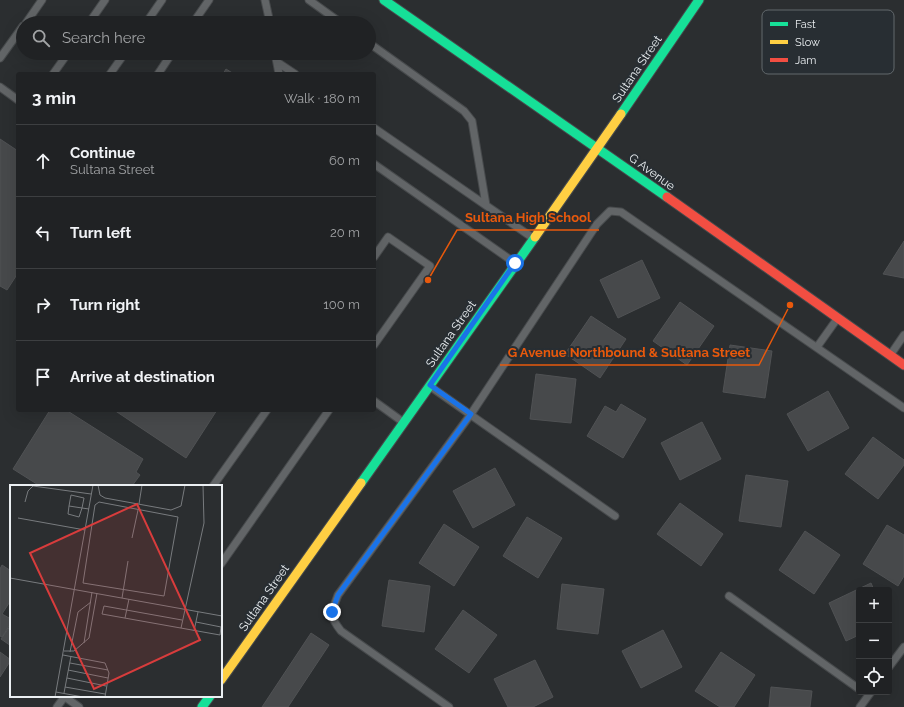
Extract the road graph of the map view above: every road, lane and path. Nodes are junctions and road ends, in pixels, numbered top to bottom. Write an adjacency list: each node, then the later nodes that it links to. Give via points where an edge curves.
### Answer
1 (42, 0): 9 (lane)
2 (105, 0): 10 (lane)
3 (162, 0): 11 (lane)
4 (209, 0): 12 (lane)
5 (265, 0): 13 (lane)
6 (309, 0): 14 (lane)
7 (384, 0): 30 (street, G Avenue)
8 (699, 0): 30 (street, Sultana Street)
9 (31, 16)
10 (94, 16)
11 (151, 16)
12 (198, 16)
13 (268, 16)
14 (331, 16)
15 (16, 36): 17 (lane)
16 (376, 48): 32 (lane, via 464,111 472,121)
17 (0, 58)
18 (63, 60): 22 (lane)
19 (120, 60): 23 (lane)
20 (167, 60): 24 (lane)
21 (277, 62): 25 (lane); 26 (lane)
22 (54, 72)
23 (111, 72)
24 (159, 72)
25 (279, 72)
26 (292, 72)
27 (0, 87): 28 (lane)
28 (16, 99)
29 (376, 129): 32 (lane)
30 (598, 148): 33 (street, Sultana Street); 36 (street, G Avenue)
31 (376, 165): 35 (lane)
32 (486, 205): 33 (lane)
33 (533, 238): 35 (street, Sultana Street)
34 (376, 254): 38 (lane, via 388,237 430,266)
35 (515, 263): 42 (street, Sultana Street)
36 (837, 318): 39 (lane); 40 (street, G Avenue)
37 (904, 335): 40 (lane)
38 (376, 342)
39 (817, 347): 44 (lane); 47 (lane, via 621,212 610,212 598,224)
40 (890, 355): 41 (street, G Avenue)
41 (904, 365)
42 (430, 385): 47 (lane); 48 (street, Sultana Street)
43 (376, 402): 48 (lane)
44 (904, 408)
45 (266, 412): 49 (lane)
46 (328, 412): 51 (lane)
47 (471, 414): 50 (lane); 62 (lane, via 338,595 332,612 333,620 341,631)
48 (403, 422): 55 (street, Sultana Street)
49 (214, 485)
50 (615, 516)
51 (222, 563)
52 (729, 596): 56 (lane)
53 (904, 647): 54 (lane)
54 (892, 663)
55 (222, 679)
56 (856, 687)
57 (866, 695): 63 (lane)
58 (64, 697): 60 (lane)
59 (66, 697): 61 (lane)
60 (57, 707)
61 (79, 707)
62 (448, 707)
63 (860, 707)

